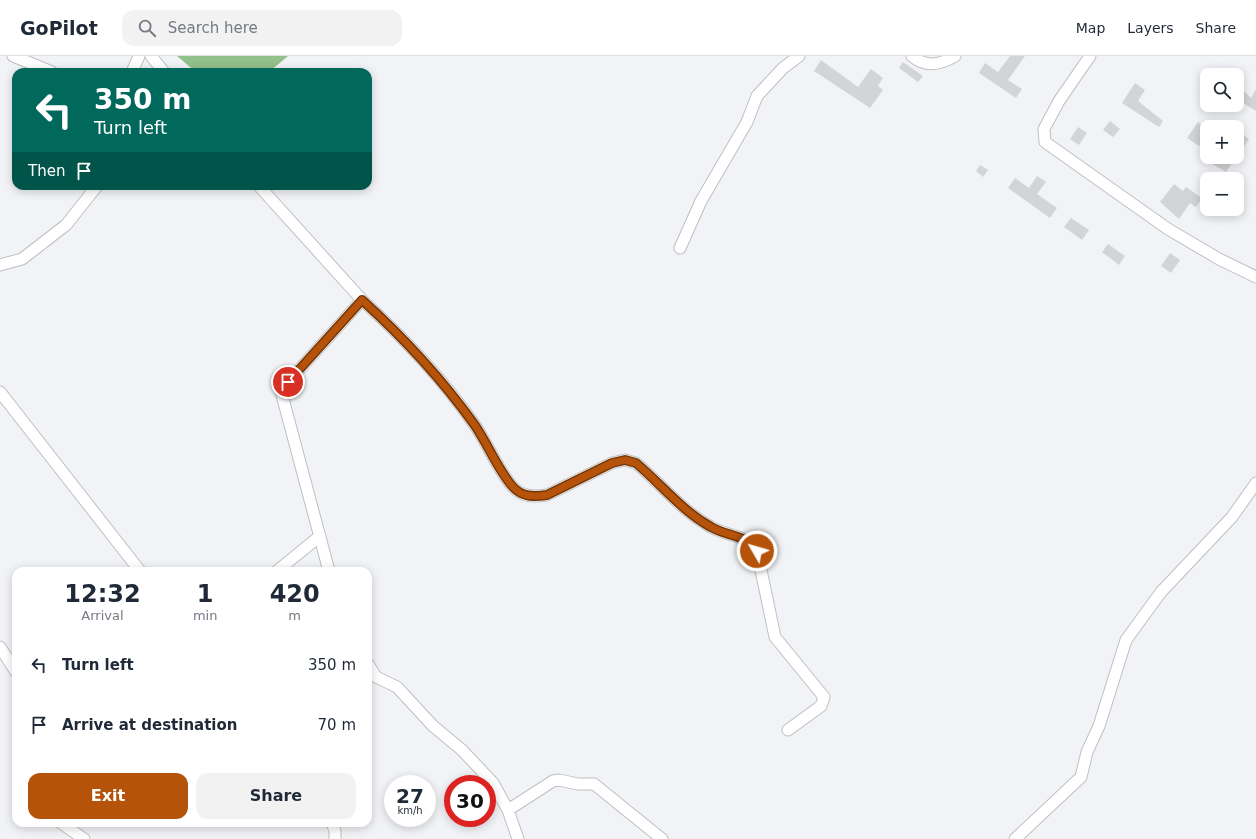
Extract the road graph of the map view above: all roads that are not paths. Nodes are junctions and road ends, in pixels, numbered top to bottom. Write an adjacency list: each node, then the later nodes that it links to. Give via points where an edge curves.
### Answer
1 (13, 56): 8 (street)
2 (140, 56): 9 (street)
3 (151, 56): 10 (street)
4 (800, 56): 13 (street, via 783,68 757,96 747,122 701,201)
5 (912, 56): 6 (street, via 918,62 932,65 945,63)
6 (955, 56)
7 (1090, 56): 15 (street, via 1059,101 1044,129 1045,142 1168,229)
8 (42, 68)
9 (134, 68)
10 (161, 68)
11 (94, 190): 14 (street, via 66,225 22,259)
12 (263, 190): 16 (street)
13 (680, 248)
14 (0, 265)
15 (1256, 277)
16 (362, 300): 19 (street, via 283,390 282,400); 26 (street, via 405,340 444,384 480,433 514,488 526,495 547,495 612,463 625,460 636,463 674,500 717,531 751,542 757,551 775,637 824,697 821,706)
17 (0, 392): 20 (street)
18 (1256, 483): 34 (street, via 1232,517 1161,592 1126,640 1104,713 1087,752 1081,777)
19 (320, 536): 21 (street); 22 (street)
20 (137, 567)
21 (282, 567)
22 (328, 567)
23 (0, 647): 24 (street)
24 (12, 666)
25 (372, 670): 27 (street, via 376,677 397,687 433,726 462,750 493,783)
26 (788, 730)
27 (508, 810): 32 (street); 33 (street, via 553,781 594,784)
28 (67, 827): 30 (street)
29 (334, 827): 31 (street)
30 (84, 839)
31 (335, 839)
32 (518, 839)
33 (662, 839)
34 (1015, 839)

